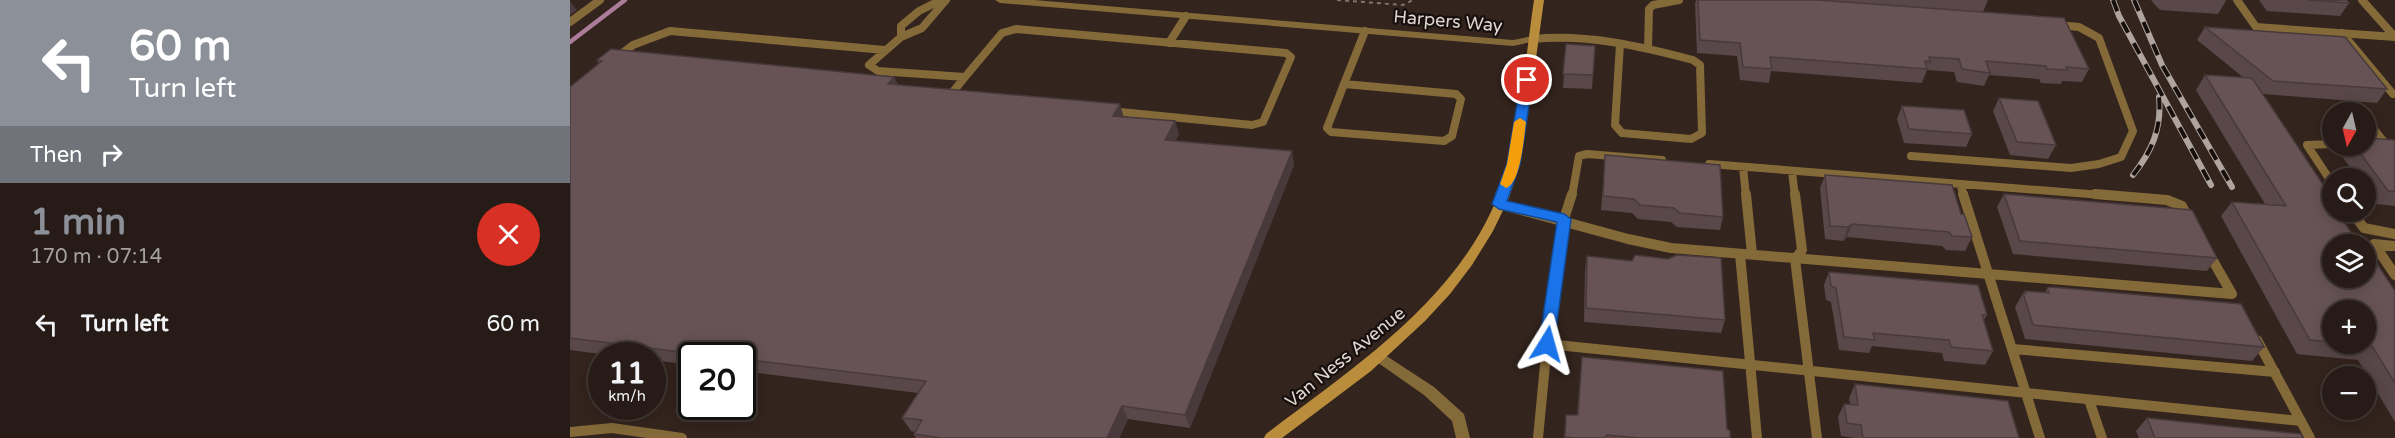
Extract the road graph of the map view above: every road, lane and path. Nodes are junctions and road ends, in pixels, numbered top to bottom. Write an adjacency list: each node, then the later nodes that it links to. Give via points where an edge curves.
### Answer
1 (600, 0): 12 (lane)
2 (941, 0): 16 (lane, via 919,10 900,26)
3 (946, 0): 16 (lane, via 922,28)
4 (1000, 0): 11 (street, Harpers Way)
5 (1337, 0): 6 (path, via 1403,5)
6 (1413, 0)
7 (1539, 0): 17 (main road, Van Ness Avenue)
8 (1679, 0): 20 (lane, via 1649,9)
9 (2237, 0): 15 (lane, via 2256,27)
10 (2362, 0): 15 (lane, via 2395,37)
11 (1186, 16): 14 (street, Harpers Way); 18 (lane)
12 (570, 22)
13 (2044, 24): 31 (lane, via 2079,27 2099,38 2133,131 2121,157 2071,168)
14 (1365, 31): 17 (street, Harpers Way, via 1513,43); 24 (lane)
15 (2342, 33): 25 (lane)
16 (901, 36): 21 (lane)
17 (1533, 39): 19 (lane, via 1552,36); 38 (main road, Van Ness Avenue, via 1514,164)
18 (1169, 43): 23 (lane, via 1016,29 1002,33); 27 (lane, via 1286,53 1292,57 1263,122)
19 (1620, 44): 20 (lane); 20 (lane, via 1615,125 1622,133 1691,139 1702,133 1700,65)
20 (1648, 49)
21 (885, 50): 22 (lane, via 670,31 633,45); 23 (lane, via 869,65 878,71)
22 (606, 66)
23 (965, 77): 26 (lane, via 951,94)
24 (1344, 84): 24 (lane, via 1327,128 1331,132 1444,141 1452,136 1461,99 1456,94)
25 (2392, 94)
26 (966, 98)
27 (1097, 110)
28 (2376, 132): 29 (lane, via 2385,143)
29 (2376, 143)
30 (2322, 144): 35 (lane, via 2307,145)
31 (1911, 156)
32 (1676, 161): 39 (lane, via 1579,156)
33 (1699, 163): 34 (lane)
34 (1743, 167): 36 (lane); 46 (lane)
35 (2322, 168)
36 (1792, 172): 37 (lane); 47 (lane, via 1803,250)
37 (1960, 184): 41 (lane, via 2167,200 2182,206); 48 (lane)
38 (1499, 204): 39 (lane); 53 (main road, Van Ness Avenue, via 1481,242 1453,284)
39 (1564, 219): 45 (lane, via 1631,242); 51 (lane)
40 (2360, 222): 42 (lane, via 2364,228)
41 (2193, 225)
42 (2395, 234)
43 (2204, 245): 48 (lane, via 2235,299)
44 (2395, 246): 49 (lane, via 2374,244)
45 (1740, 254): 46 (lane); 54 (lane)
46 (1752, 254): 47 (lane)
47 (1795, 259): 48 (lane); 55 (lane)
48 (1989, 273): 52 (lane)
49 (2395, 275)
50 (2253, 333): 56 (lane)
51 (1547, 344): 54 (lane); 64 (lane)
52 (2013, 349): 56 (lane); 57 (lane)
53 (1379, 357): 62 (main road, Van Ness Avenue); 63 (street, via 1429,391 1459,418)
54 (1750, 366): 55 (lane); 65 (lane)
55 (1808, 371): 57 (lane); 66 (lane)
56 (2275, 372): 59 (lane)
57 (2027, 394): 58 (lane); 67 (lane)
58 (2089, 400): 59 (lane); 68 (lane)
59 (2301, 421): 69 (lane)
60 (570, 432): 61 (lane, via 612,428)
61 (682, 438)
62 (1271, 438)
63 (1463, 438)
64 (1538, 438)
65 (1757, 438)
66 (1817, 438)
67 (2040, 438)
68 (2102, 438)
69 (2310, 438)

